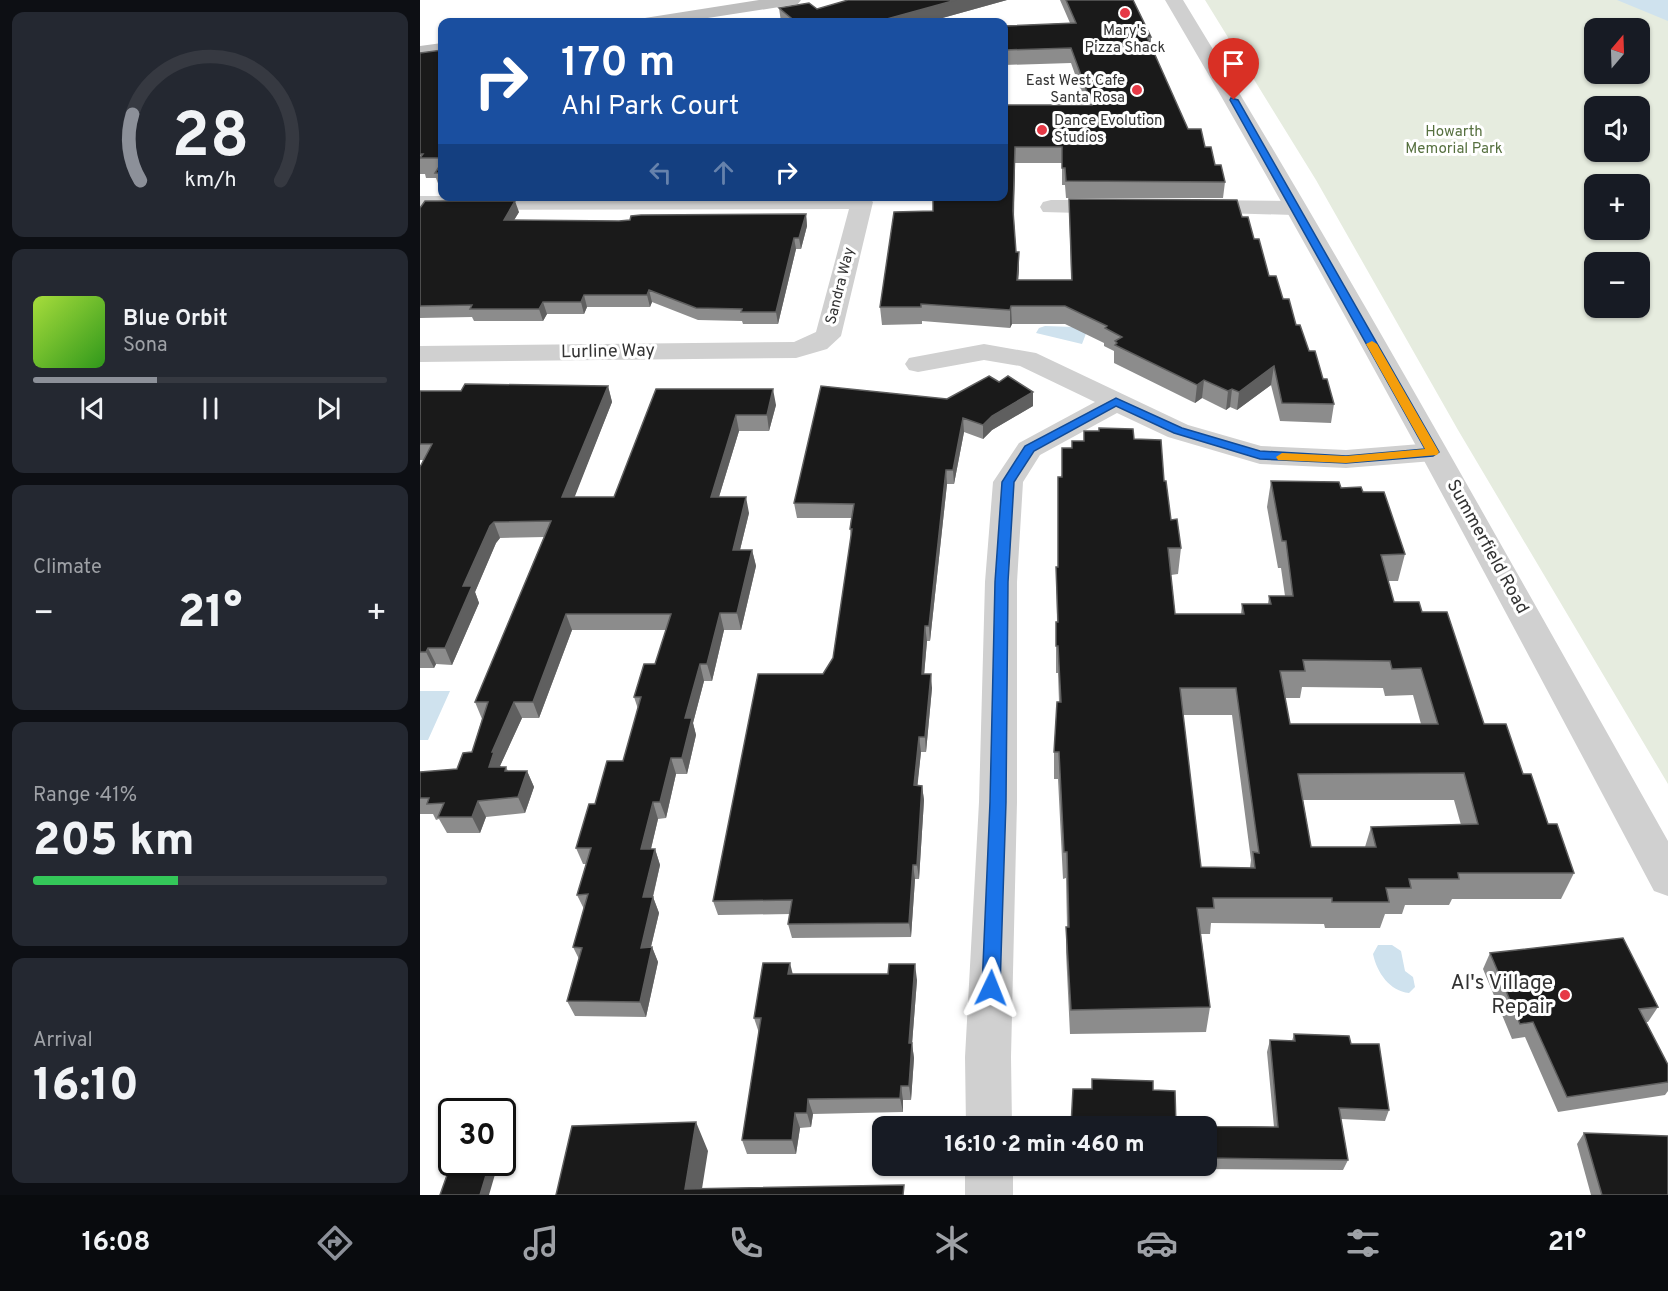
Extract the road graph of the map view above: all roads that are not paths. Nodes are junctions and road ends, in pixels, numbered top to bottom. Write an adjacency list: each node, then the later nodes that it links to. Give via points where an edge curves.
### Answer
1 (792, 0): 3 (main road)
2 (1174, 0): 10 (street, Summerfield Road)
3 (677, 18)
4 (438, 50): 5 (main road)
5 (420, 52)
6 (420, 203): 11 (street, Sandra Way, via 862,202 828,336)
7 (1051, 207): 8 (street)
8 (1133, 207)
9 (1168, 207): 10 (street)
10 (1294, 207): 15 (street, Summerfield Road)
11 (796, 350): 12 (street, Lurline Way)
12 (420, 354)
13 (918, 364): 14 (street, via 984,352 1027,359)
14 (1116, 402): 15 (street, via 1178,431 1260,455 1346,459); 17 (street, via 1029,449 1008,482 1001,582)
15 (1433, 452): 16 (street, Summerfield Road)
16 (1668, 879)
17 (989, 1116)
18 (989, 1176): 19 (street)
19 (989, 1195)

